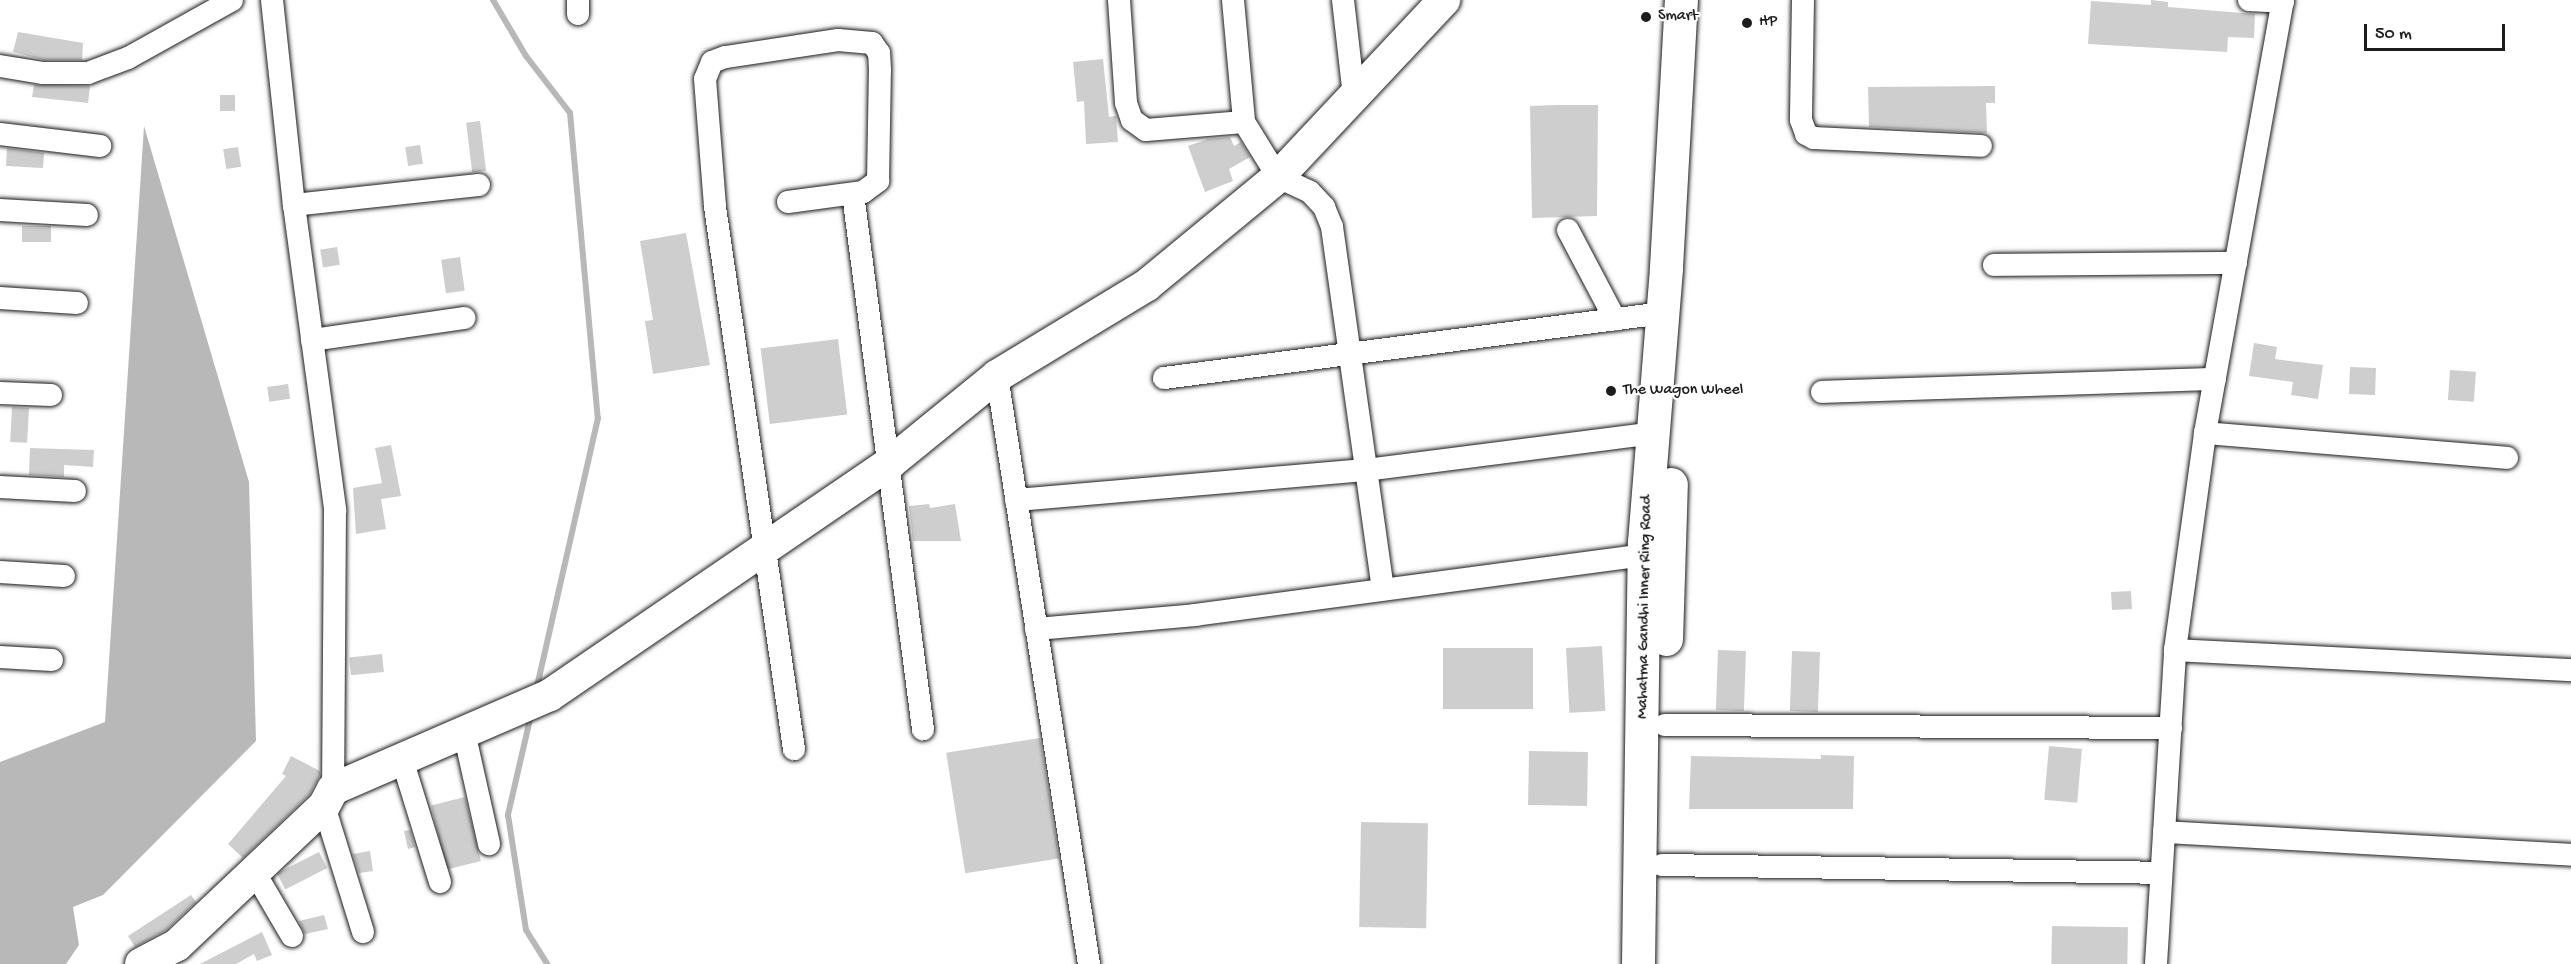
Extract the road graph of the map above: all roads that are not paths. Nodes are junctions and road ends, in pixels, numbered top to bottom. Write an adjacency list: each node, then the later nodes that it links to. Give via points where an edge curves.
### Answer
1 (232, 0): 12 (street, via 128,58 88,73 43,73)
2 (273, 0): 22 (street)
3 (1119, 0): 14 (street, via 1126,104 1132,120 1146,130)
4 (1233, 0): 14 (street)
5 (1343, 0): 13 (street)
6 (1444, 0): 13 (street)
7 (1680, 0): 30 (main road, Mahatma Gandhi Inner Ring Road)
8 (1701, 0): 59 (main road, Mahatma Gandhi Inner Ring Road, via 1668,531)
9 (1803, 0): 17 (street, via 1801,120 1806,134 1814,138)
10 (2249, 0): 11 (street)
11 (2283, 1): 26 (street)
12 (0, 66)
13 (1354, 97): 18 (street)
14 (1244, 123): 18 (street)
15 (0, 134): 16 (street)
16 (100, 146)
17 (1981, 146)
18 (1278, 177): 34 (street, via 1310,192 1324,207 1332,227); 35 (street, via 1147,285)
19 (479, 185): 22 (street)
20 (853, 194): 21 (street); 44 (street); 49 (street, via 873,186 879,173 879,53 872,43 838,40 712,62 705,79 715,207)
21 (788, 202)
22 (294, 205): 33 (street)
23 (0, 210): 24 (street)
24 (87, 215)
25 (1568, 230): 32 (street)
26 (2236, 263): 27 (street); 37 (street)
27 (1994, 265)
28 (0, 298): 29 (street)
29 (76, 303)
30 (1663, 313): 32 (street); 41 (main road, Mahatma Gandhi Inner Ring Road)
31 (464, 318): 33 (street)
32 (1615, 319): 34 (street)
33 (312, 340): 65 (street, via 334,510)
34 (1349, 353): 36 (street); 45 (street)
35 (997, 376): 44 (street); 48 (street)
36 (1164, 378)
37 (2215, 379): 38 (street); 42 (street)
38 (1822, 392)
39 (0, 393): 40 (street)
40 (51, 395)
41 (1653, 433): 45 (street); 50 (main road, Mahatma Gandhi Inner Ring Road)
42 (2205, 433): 43 (street); 55 (street)
43 (2507, 458)
44 (890, 463): 49 (street); 61 (street)
45 (1365, 470): 48 (street); 53 (street)
46 (0, 487): 47 (street)
47 (75, 491)
48 (1016, 500): 54 (street)
49 (766, 545): 62 (street, via 550,695); 63 (street)
50 (1644, 555): 53 (street); 78 (main road, Mahatma Gandhi Inner Ring Road)
51 (0, 572): 52 (street)
52 (64, 576)
53 (1383, 589): 54 (street, via 1195,615)
54 (1036, 629): 77 (street)
55 (2175, 650): 58 (street); 60 (street)
56 (0, 657): 57 (street)
57 (52, 660)
58 (2571, 670)
59 (1665, 725): 60 (street); 69 (main road, Mahatma Gandhi Inner Ring Road)
60 (2171, 728): 66 (street)
61 (923, 729)
62 (464, 732): 64 (street); 67 (street)
63 (794, 749)
64 (401, 756): 65 (street); 72 (street)
65 (329, 797): 70 (street); 73 (street)
66 (2164, 832): 68 (street); 71 (street)
67 (489, 844)
68 (2571, 855)
69 (1662, 865): 71 (street); 79 (main road, Mahatma Gandhi Inner Ring Road)
70 (255, 873): 74 (street); 75 (street)
71 (2162, 873): 80 (street)
72 (440, 882)
73 (363, 932)
74 (292, 936)
75 (179, 955): 76 (street)
76 (141, 964)
77 (1089, 964)
78 (1638, 964)
79 (1660, 964)
80 (2156, 964)

